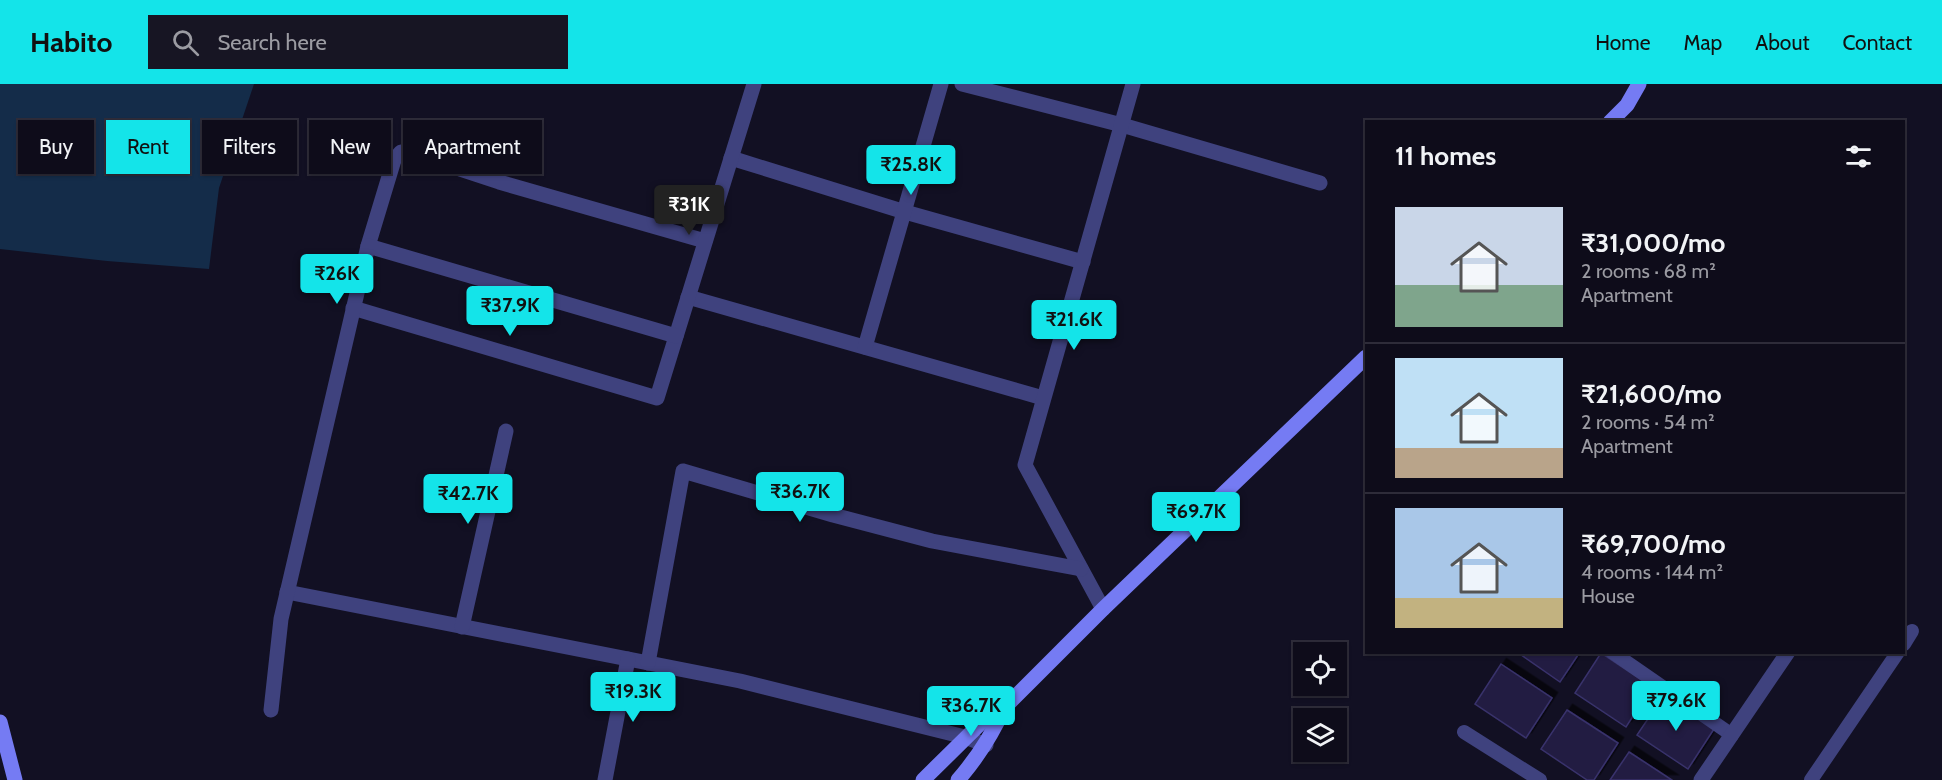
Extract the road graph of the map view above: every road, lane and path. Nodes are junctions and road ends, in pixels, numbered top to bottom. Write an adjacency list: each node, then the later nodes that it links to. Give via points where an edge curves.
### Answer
1 (754, 84): 8 (street)
2 (941, 84): 10 (street)
3 (962, 84): 7 (street)
4 (1133, 84): 7 (street)
5 (1639, 84): 6 (street)
6 (1612, 120)
7 (1122, 125): 9 (street); 13 (street)
8 (731, 159): 10 (street); 11 (street)
9 (1320, 183)
10 (905, 212): 13 (street); 17 (street)
11 (705, 241): 12 (street, via 401,152 394,160); 14 (street)
12 (368, 246): 15 (street); 16 (street)
13 (1083, 262): 19 (street)
14 (688, 297): 16 (street); 17 (street)
15 (353, 308): 16 (street, via 657,398); 22 (street)
16 (676, 336)
17 (865, 347): 19 (street)
18 (1365, 358): 23 (street)
19 (1043, 398): 21 (street, via 1025,465)
20 (506, 431): 24 (street)
21 (1080, 569): 23 (street); 31 (street, via 932,541 683,471)
22 (287, 592): 24 (street); 33 (street, via 280,619)
23 (1102, 609): 32 (street)
24 (462, 627): 30 (street)
25 (1912, 631): 26 (lane)
26 (1905, 642)
27 (1615, 654): 36 (lane)
28 (1787, 654): 36 (street)
29 (1897, 654): 45 (lane)
30 (628, 659): 31 (street); 40 (street)
31 (648, 663): 37 (street, via 740,681)
32 (1004, 708): 37 (street); 38 (street)
33 (271, 710)
34 (0, 722): 39 (street)
35 (1464, 732): 43 (lane)
36 (1732, 735): 44 (street)
37 (965, 737): 38 (street); 41 (street)
38 (986, 745): 42 (street)
39 (15, 780)
40 (605, 780)
41 (923, 780)
42 (958, 780)
43 (1540, 780)
44 (1701, 780)
45 (1811, 780)

